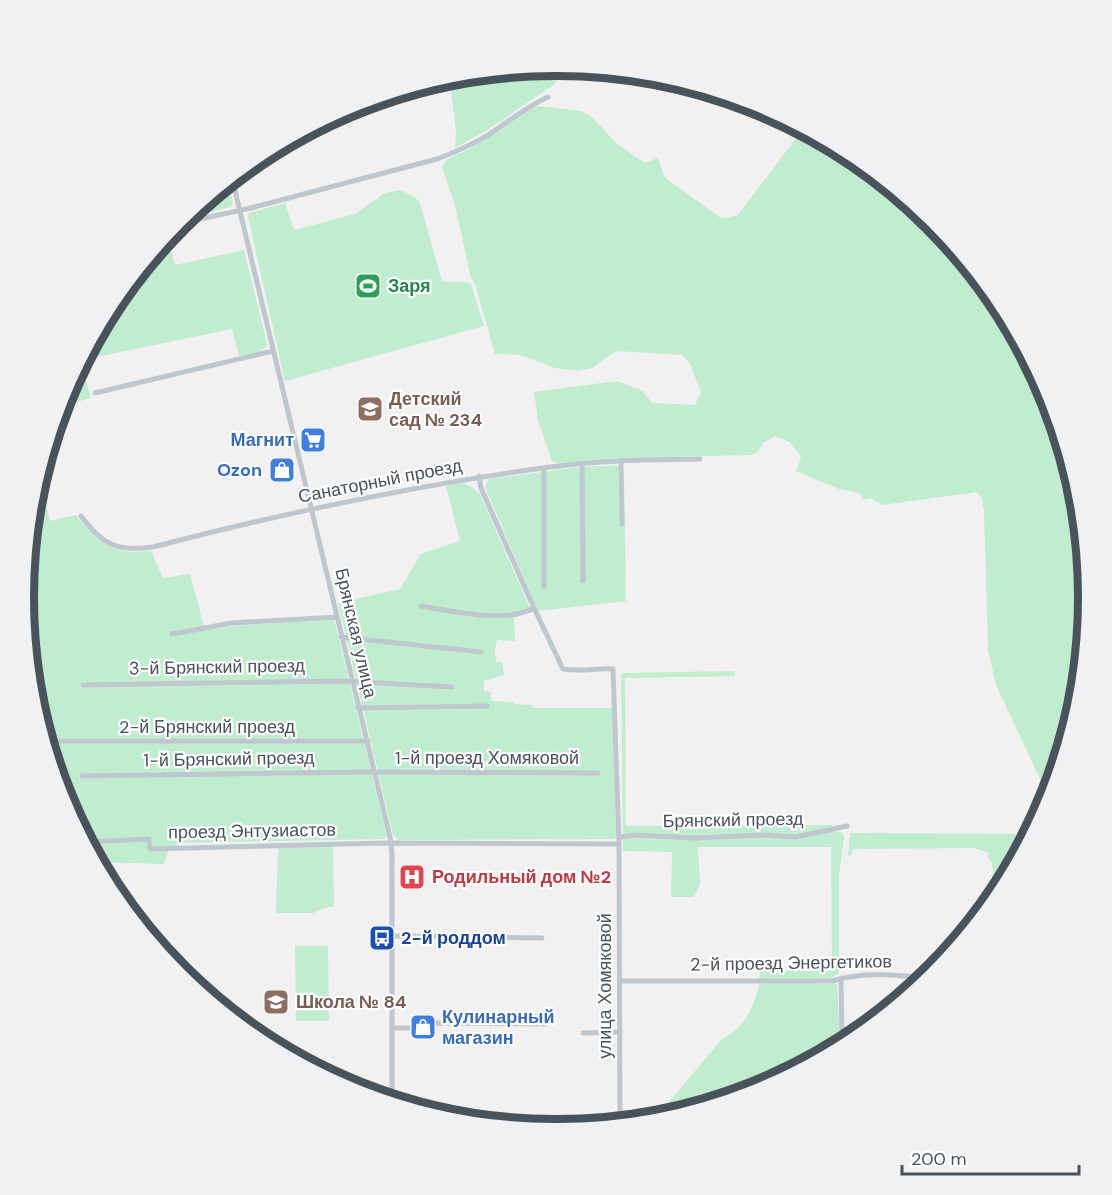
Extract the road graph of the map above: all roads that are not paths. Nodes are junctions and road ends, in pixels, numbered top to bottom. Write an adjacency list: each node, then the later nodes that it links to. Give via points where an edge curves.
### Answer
1 (548, 97): 3 (street, via 465,148 437,159)
2 (234, 188): 3 (street, Брянская улица)
3 (240, 210): 4 (street); 5 (street, Брянская улица)
4 (197, 220)
5 (273, 351): 6 (street); 12 (street, Брянская улица)
6 (95, 393)
7 (700, 459): 8 (street, Санаторный проезд)
8 (621, 461): 9 (street, Санаторный проезд); 14 (street)
9 (582, 465): 10 (street, Санаторный проезд); 15 (street)
10 (544, 469): 11 (street, Санаторный проезд); 16 (street)
11 (479, 476): 12 (street, Санаторный проезд); 18 (street)
12 (311, 509): 13 (street, Санаторный проезд, via 132,550 110,544); 19 (street, Брянская улица)
13 (81, 516)
14 (622, 524)
15 (583, 581)
16 (544, 586)
17 (421, 606): 18 (street, via 492,616 523,614)
18 (534, 608): 34 (street, улица Хомяковой, via 563,669 614,669)
19 (337, 617): 20 (street, via 232,623); 21 (street, Брянская улица)
20 (172, 634)
21 (341, 637): 22 (street); 23 (street, Брянская улица)
22 (481, 652)
23 (352, 682): 24 (street, 3-й Брянский проезд); 25 (street, 3-й Брянский проезд); 27 (street, Брянская улица)
24 (83, 685)
25 (452, 687)
26 (487, 706): 27 (street)
27 (358, 708): 29 (street, Брянская улица)
28 (55, 741): 29 (street, 2-й Брянский проезд)
29 (368, 741): 30 (street, Брянская улица)
30 (375, 773): 31 (street, 1-й проезд Хомяковой); 32 (street, 1-й Брянский проезд); 36 (street, Брянская улица)
31 (598, 773)
32 (82, 776)
33 (847, 826): 34 (street, Брянский проезд, via 796,837 636,835)
34 (619, 841): 36 (street, Брянский проезд); 41 (street, улица Хомяковой)
35 (95, 842): 36 (street, проезд Энтузиастов, via 149,839 150,849)
36 (391, 843): 37 (street, Брянская улица)
37 (392, 936): 38 (street); 43 (street, Брянская улица)
38 (542, 938)
39 (914, 977): 40 (street, 2-й проезд Энергетиков, via 883,973)
40 (841, 978): 41 (street, 2-й проезд Энергетиков); 46 (street)
41 (620, 981): 44 (street, улица Хомяковой)
42 (545, 1024): 43 (street, via 436,1023 428,1028)
43 (393, 1029): 47 (street, Брянская улица)
44 (620, 1032): 45 (street); 48 (street, улица Хомяковой)
45 (583, 1034)
46 (842, 1034)
47 (392, 1092)
48 (620, 1115)

